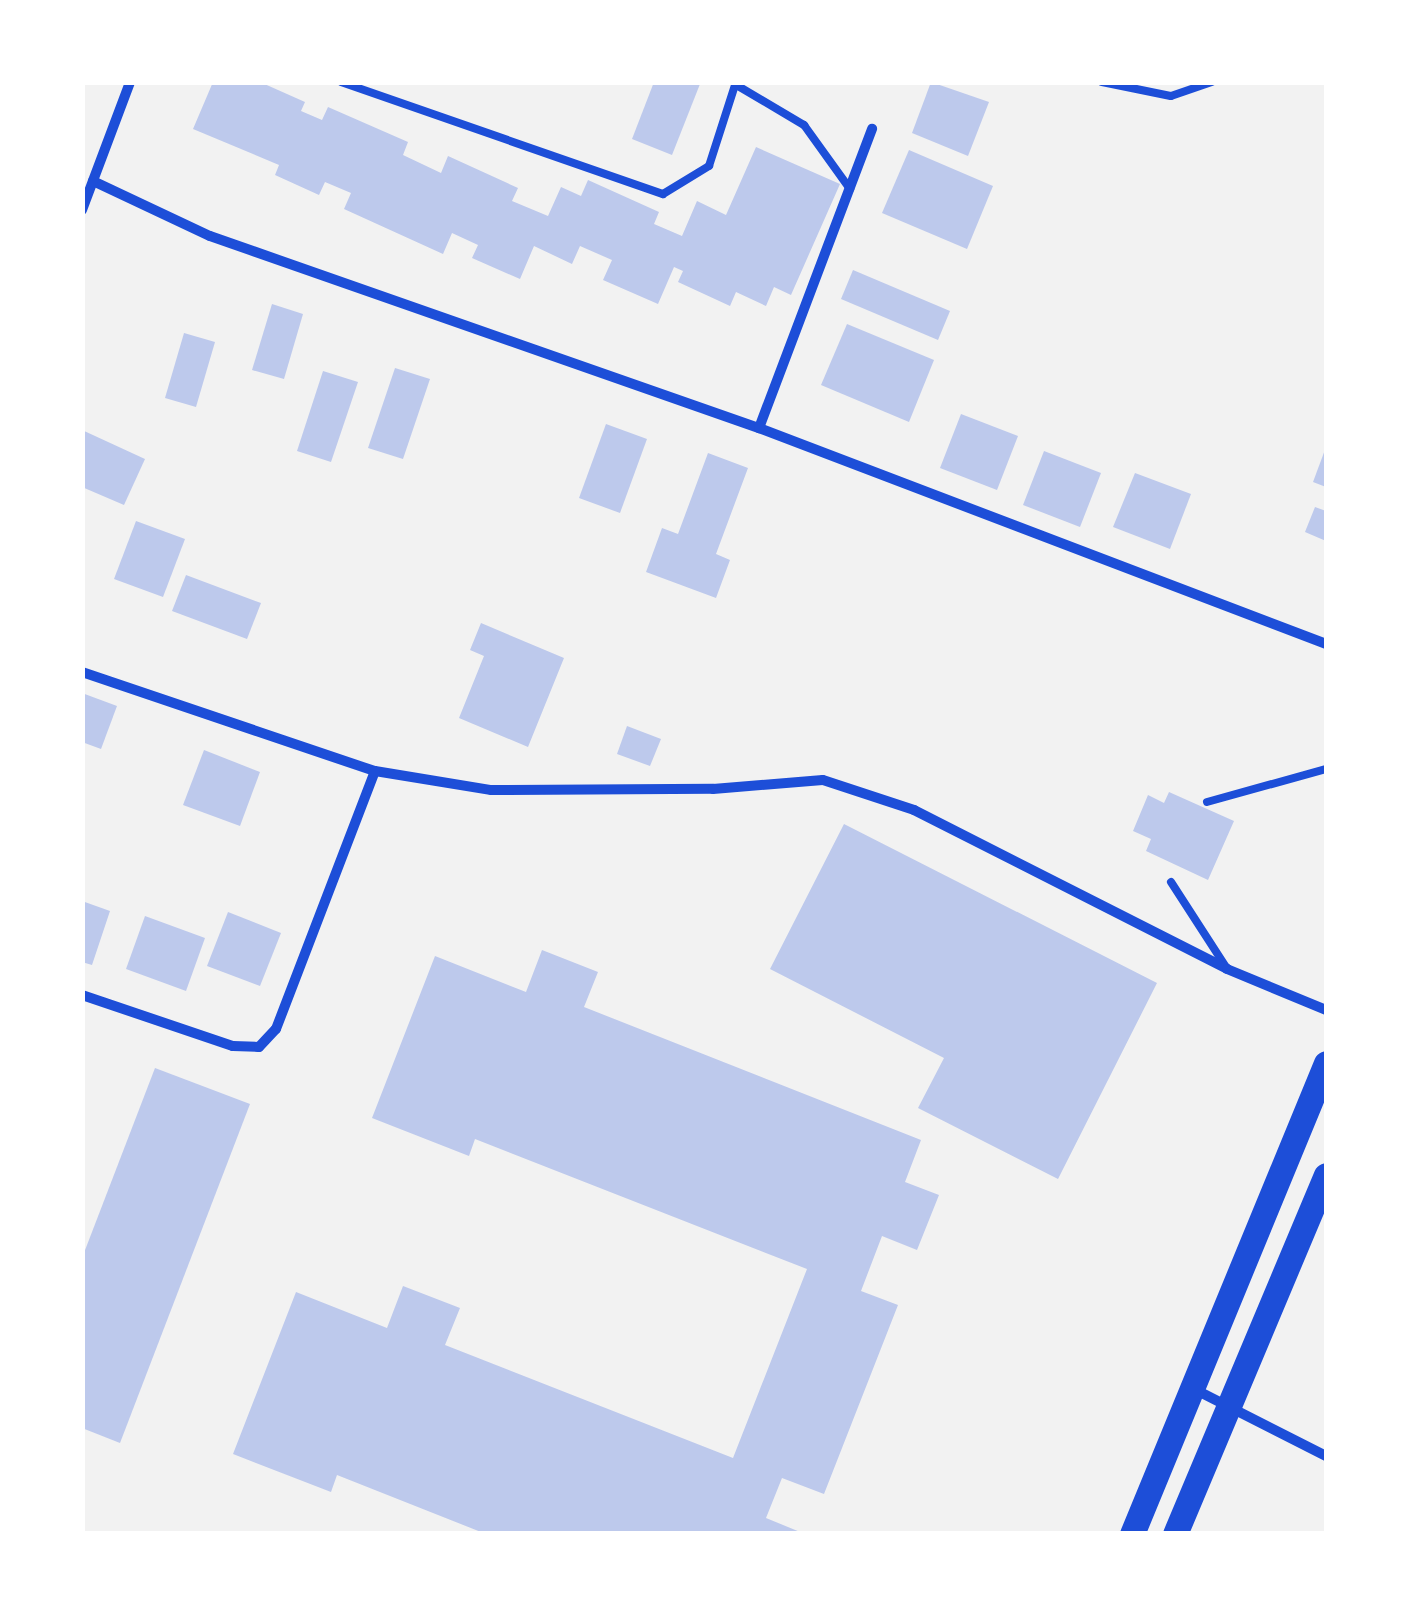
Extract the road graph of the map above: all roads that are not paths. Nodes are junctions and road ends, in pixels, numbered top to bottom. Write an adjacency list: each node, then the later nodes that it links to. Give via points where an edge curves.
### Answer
1 (130, 82): 7 (street)
2 (341, 82): 5 (lane, via 663,194 709,166)
3 (1102, 82): 4 (lane, via 1171,96)
4 (1212, 82)
5 (737, 84): 8 (lane, via 804,124)
6 (872, 129): 8 (street)
7 (93, 181): 9 (street); 10 (street, via 210,236)
8 (850, 189): 10 (street)
9 (82, 210)
10 (759, 428): 11 (street)
11 (1326, 644)
12 (82, 672): 14 (street)
13 (1326, 769): 15 (lane)
14 (375, 771): 17 (street, via 490,790 712,789 823,780 914,810); 18 (street, via 276,1029 258,1046 233,1046)
15 (1207, 802)
16 (1172, 882): 17 (lane)
17 (1227, 969): 19 (street)
18 (82, 995)
19 (1326, 1010)
20 (1326, 1063): 22 (main road)
21 (1326, 1175): 23 (main road)
22 (1193, 1389): 23 (street); 25 (main road)
23 (1228, 1407): 24 (street); 26 (main road)
24 (1326, 1456)
25 (1132, 1534)
26 (1175, 1534)

